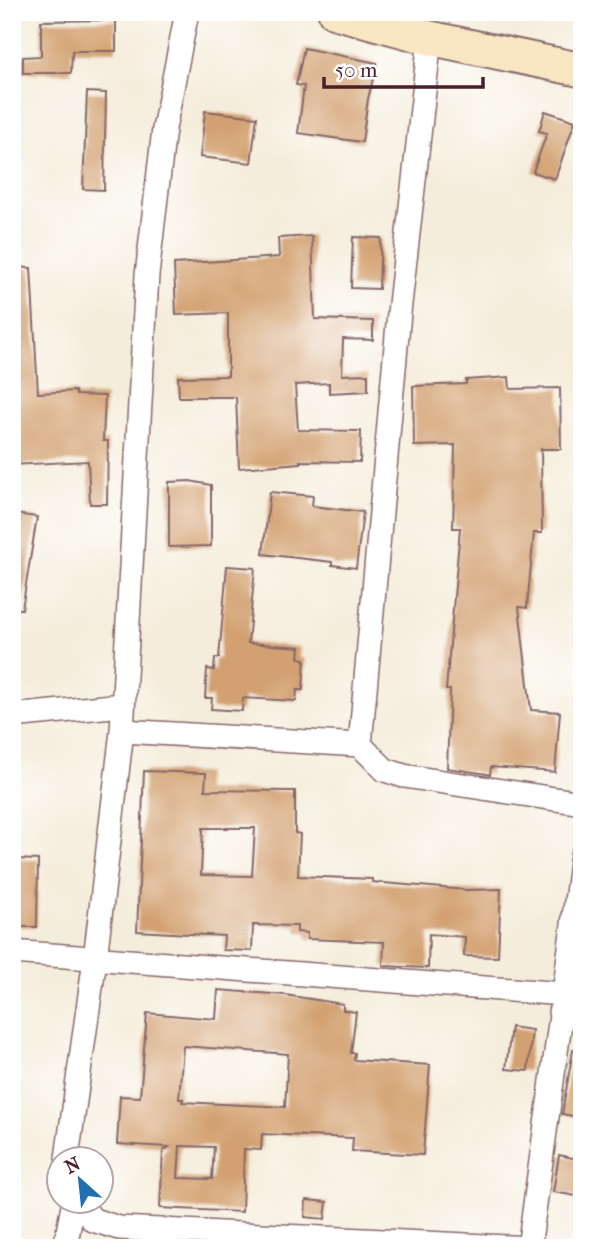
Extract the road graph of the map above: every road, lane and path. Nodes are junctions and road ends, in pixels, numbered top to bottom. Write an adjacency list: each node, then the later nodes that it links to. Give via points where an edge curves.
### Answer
1 (187, 12): 5 (street, via 164,130 148,275)
2 (335, 12): 3 (street)
3 (430, 38): 4 (street); 8 (street, via 399,313)
4 (582, 70)
5 (122, 705): 6 (street); 7 (street)
6 (12, 716)
7 (121, 730): 8 (street); 12 (street)
8 (360, 745): 9 (street, via 385,770 404,776)
9 (582, 803)
10 (582, 855): 13 (street)
11 (12, 952): 12 (street)
12 (95, 959): 13 (street); 14 (street)
13 (569, 1007): 18 (street)
14 (69, 1144)
15 (72, 1214): 17 (street)
16 (88, 1214): 18 (street, via 119,1228)
17 (65, 1248)
18 (530, 1248)

